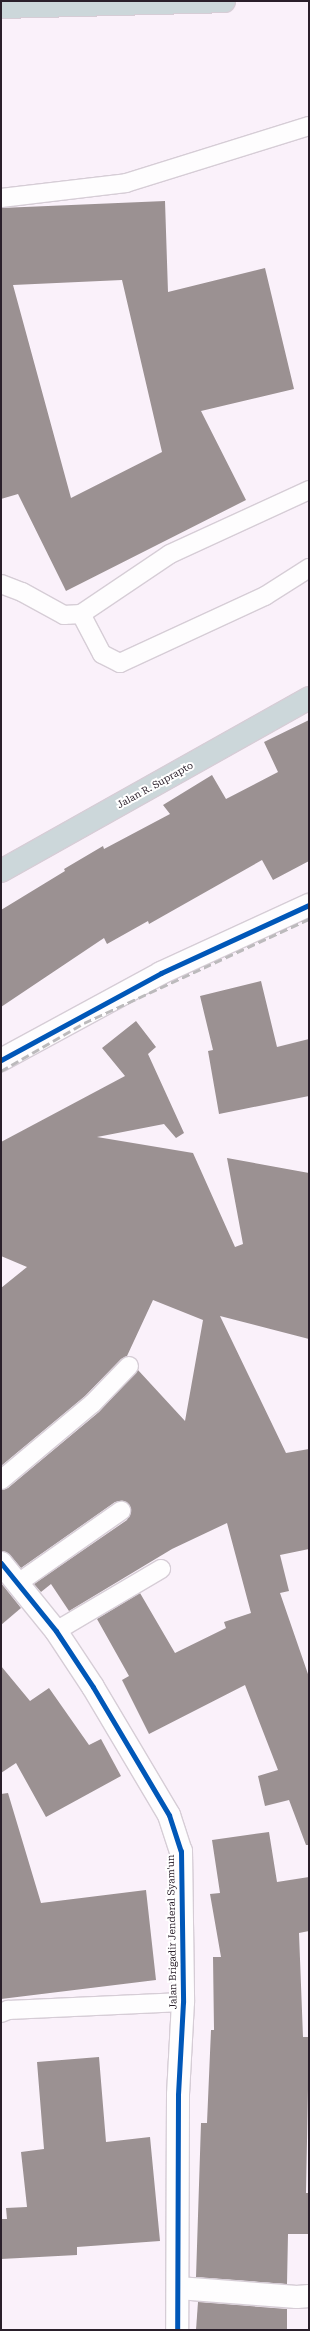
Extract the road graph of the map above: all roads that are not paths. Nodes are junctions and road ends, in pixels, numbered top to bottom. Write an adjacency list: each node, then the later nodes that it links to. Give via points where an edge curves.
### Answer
1 (224, 1): 2 (highway)
2 (1, 7)
3 (309, 126): 4 (lane, via 126,183)
4 (1, 198)
5 (308, 494): 8 (lane, via 170,554)
6 (309, 568): 8 (lane, via 266,596 120,663 102,654)
7 (1, 584): 8 (lane, via 22,592 64,615)
8 (81, 614)
9 (309, 698): 10 (highway, Jalan R. Suprapto)
10 (1, 871)
11 (309, 905): 12 (street, via 161,973)
12 (1, 1060)
13 (129, 1366): 14 (lane, via 92,1404)
14 (1, 1480)
15 (121, 1511): 18 (lane)
16 (1, 1562): 18 (street, Jalan Brigadir Jenderal Syam'un)
17 (161, 1569): 19 (lane)
18 (18, 1583): 19 (street, Jalan Brigadir Jenderal Syam'un)
19 (56, 1631): 20 (street, Jalan Brigadir Jenderal Syam'un, via 93,1687 169,1815 181,1851)
20 (183, 2002): 21 (lane, via 8,2010); 22 (street, Jalan Brigadir Jenderal Syam'un, via 178,2111)
21 (1, 2013)
22 (178, 2288): 23 (street); 24 (street, Jalan Brigadir Jenderal Syam'un)
23 (309, 2296)
24 (177, 2330)

